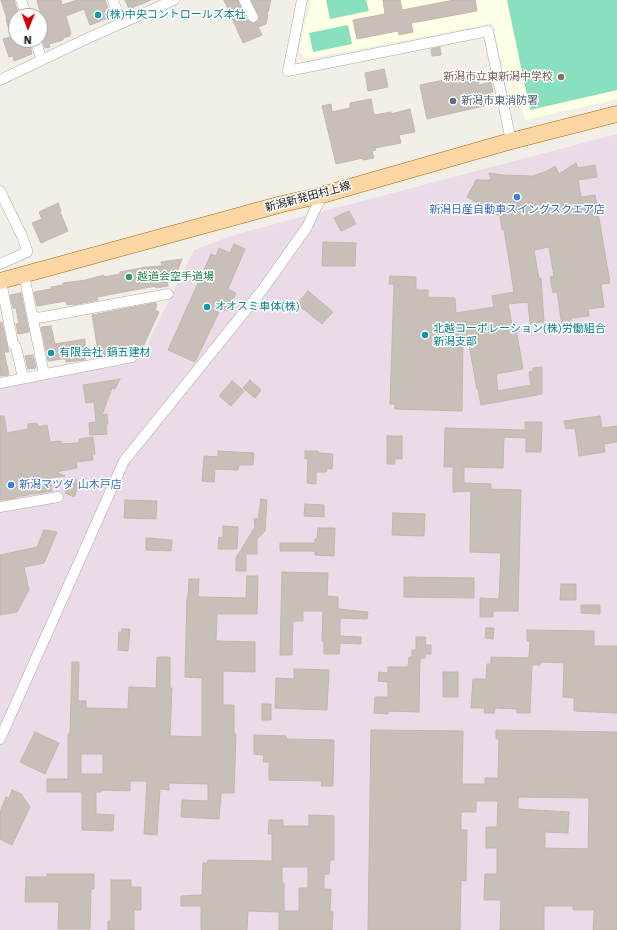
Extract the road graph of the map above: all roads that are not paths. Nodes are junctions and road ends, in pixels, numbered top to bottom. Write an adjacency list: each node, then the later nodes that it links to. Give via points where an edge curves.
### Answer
1 (113, 0): 6 (street)
2 (174, 0): 6 (street)
3 (244, 0): 5 (street)
4 (302, 0): 11 (street, via 288,71 488,31)
5 (253, 17)
6 (121, 24): 8 (street)
7 (38, 48): 8 (street)
8 (42, 60): 9 (street)
9 (0, 80)
10 (617, 114): 11 (main road, 新潟新発田村上線)
11 (511, 141): 12 (main road, 新潟新発田村上線)
12 (322, 195): 15 (main road, 新潟新発田村上線); 25 (street, via 307,227 263,289 124,461)
13 (1, 197): 14 (street, via 22,236 27,252)
14 (0, 264)
15 (24, 275): 16 (main road, 新潟新発田村上線); 18 (street)
16 (1, 281): 21 (street, via 13,344 16,347)
17 (168, 294): 18 (street, via 38,318)
18 (32, 315): 20 (street)
19 (132, 357): 20 (street)
20 (44, 374): 21 (street)
21 (23, 378): 22 (street)
22 (0, 383)
23 (58, 497): 24 (street)
24 (0, 507)
25 (0, 740)

